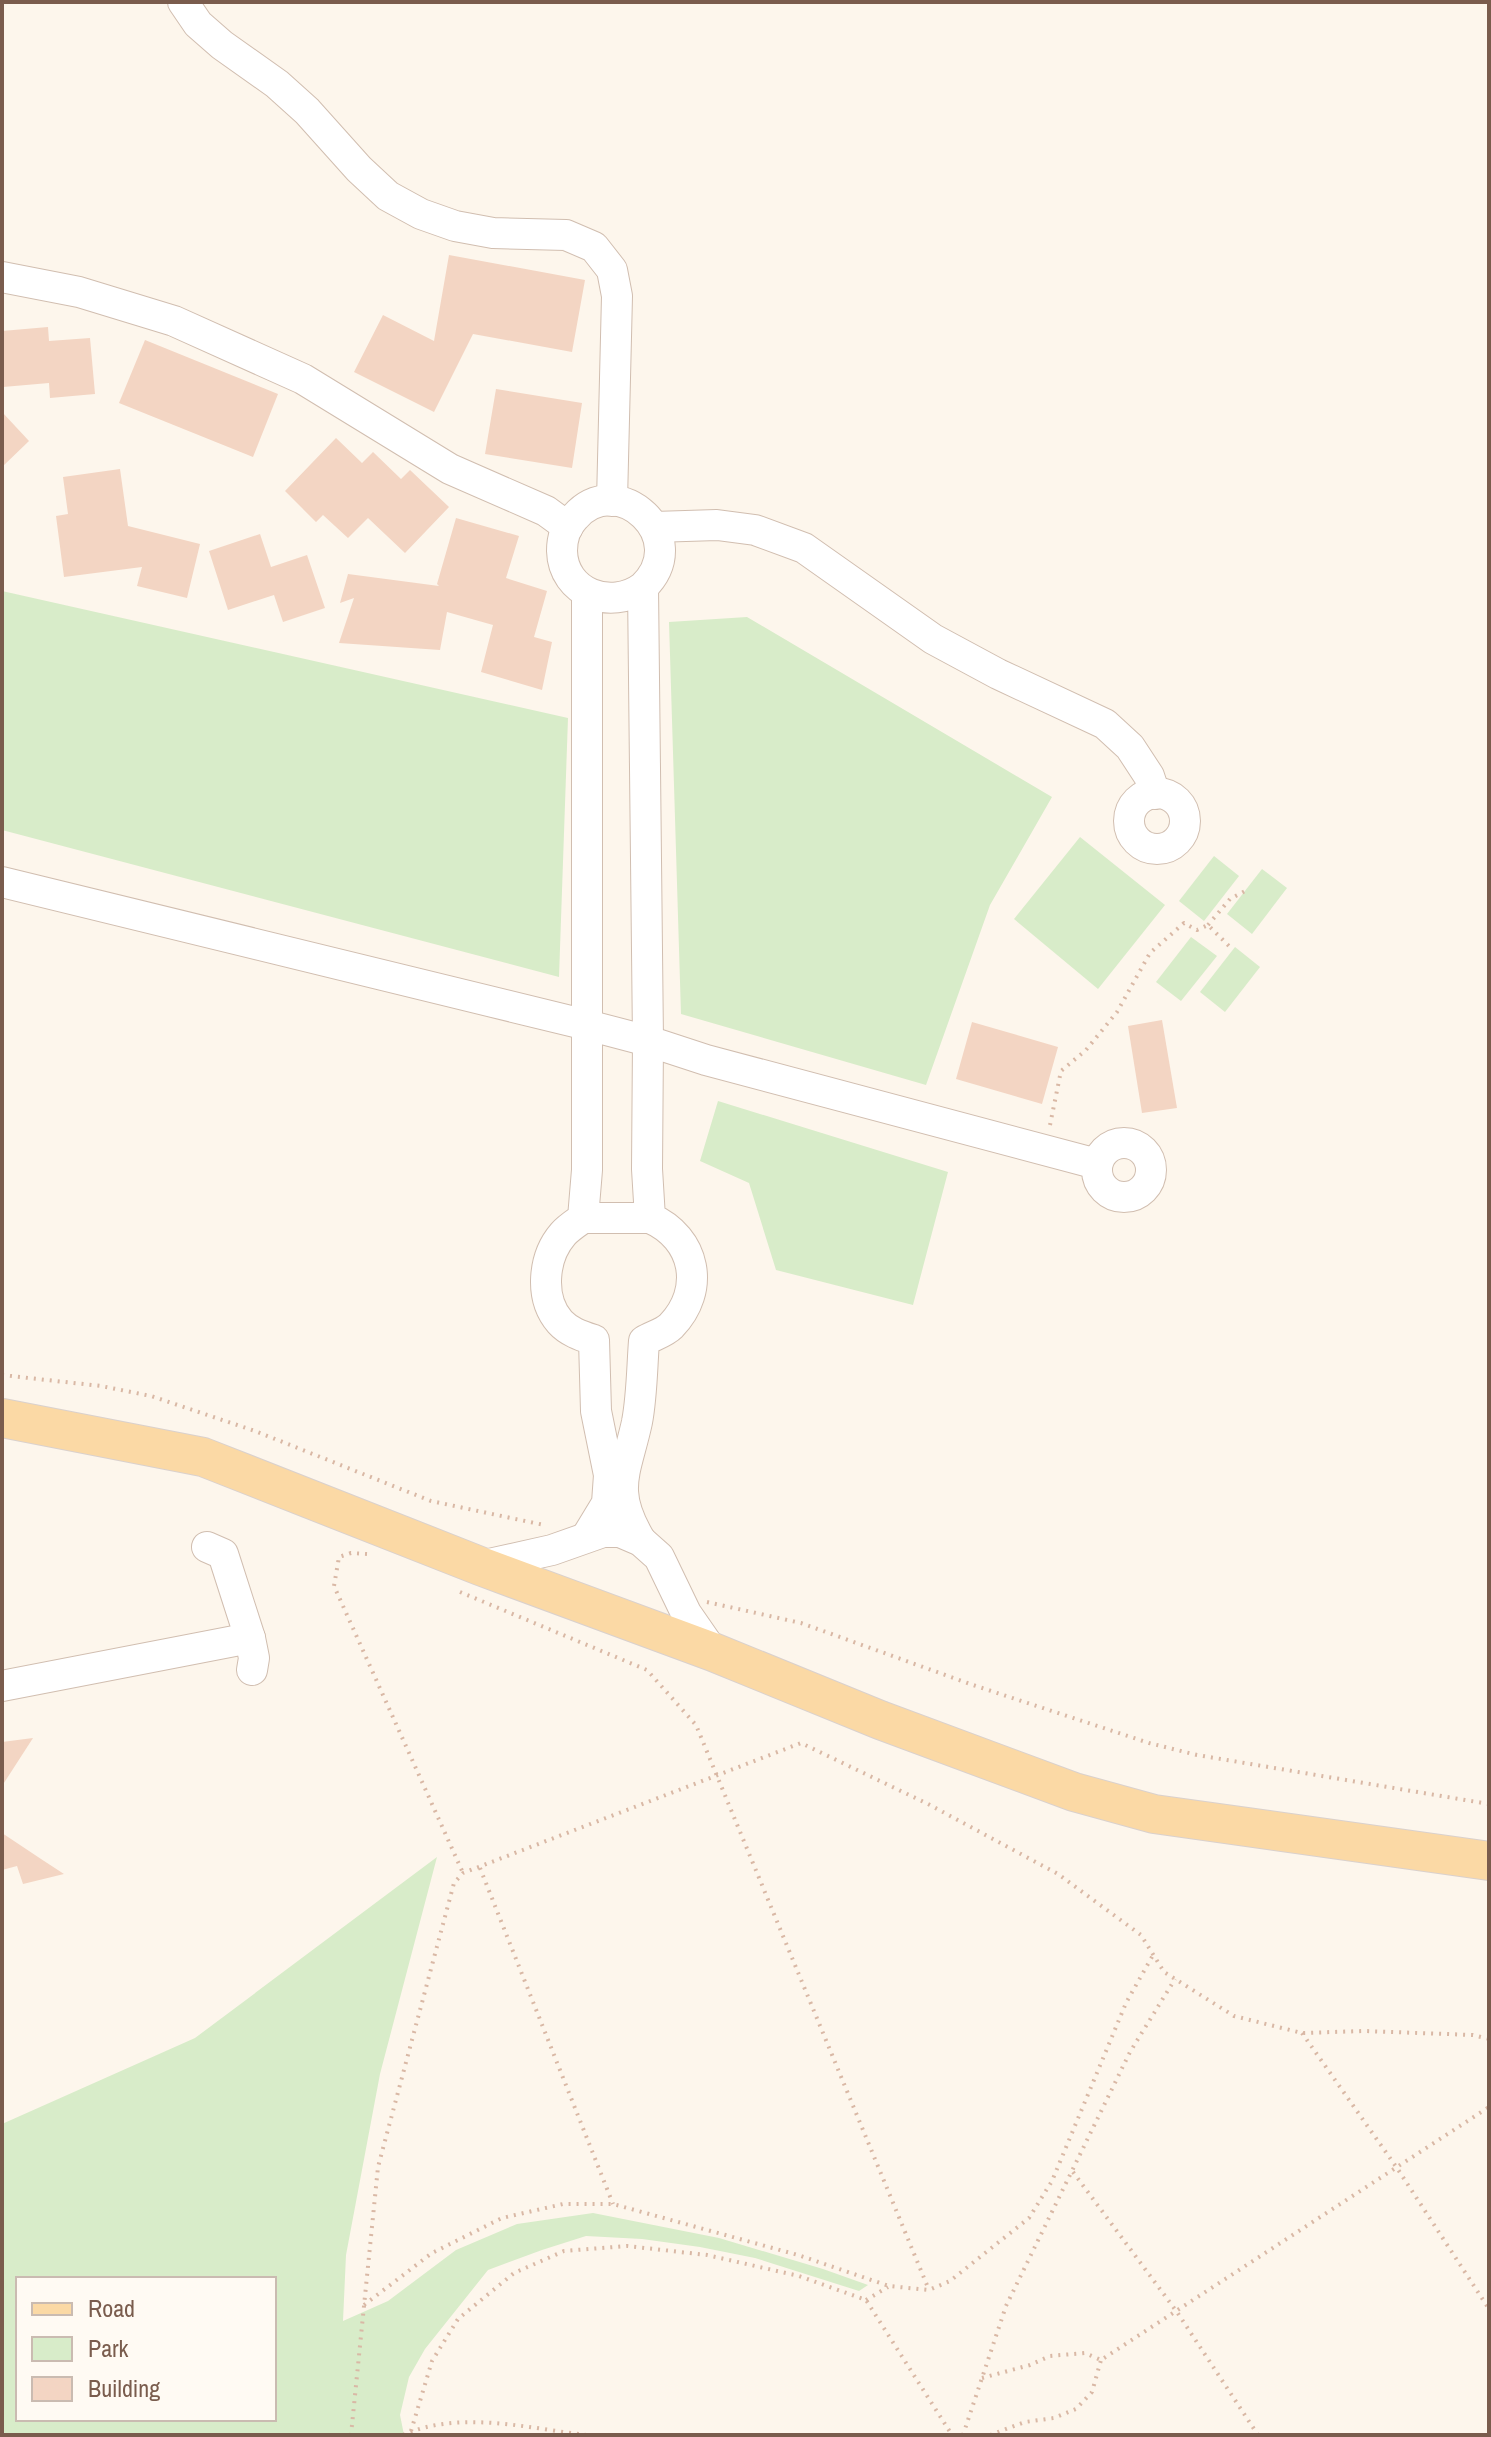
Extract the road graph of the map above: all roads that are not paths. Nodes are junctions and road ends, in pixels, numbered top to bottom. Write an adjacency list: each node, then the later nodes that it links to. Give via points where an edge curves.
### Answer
1 (183, 2): 3 (street, via 198,24 307,111 388,196 455,226 566,235 594,247 612,270 617,296)
2 (2, 277): 4 (street, via 79,292 174,321 303,379 450,469 546,511)
3 (612, 501): 4 (street, via 587,507); 5 (street, via 640,511)
4 (568, 527): 7 (street, via 563,561)
5 (654, 527): 6 (street, via 659,561); 8 (street, via 755,530 804,548 933,639 1105,724 1130,747)
6 (643, 587): 7 (street, via 615,599); 11 (street)
7 (587, 593): 10 (street)
8 (1155, 794)
9 (2, 882): 10 (street)
10 (587, 1025): 11 (street); 13 (street)
11 (648, 1041): 12 (street); 14 (street)
12 (1097, 1164)
13 (583, 1218): 14 (street); 15 (street, via 555,1245 546,1282 549,1304 560,1322 576,1335)
14 (650, 1218): 16 (street, via 687,1248 692,1272 688,1303 670,1328)
15 (594, 1340): 16 (street); 20 (street, via 596,1411 609,1475 607,1503)
16 (644, 1341): 21 (street, via 637,1420 623,1471 624,1501)
17 (2, 1418): 18 (main road)
18 (60, 1429): 19 (street); 23 (main road, via 203,1457)
19 (2, 1431)
20 (570, 1535): 21 (street, via 620,1532); 23 (street); 25 (street)
21 (641, 1541): 24 (street, via 659,1557)
22 (207, 1547): 27 (street, via 223,1554)
23 (469, 1578): 25 (main road)
24 (673, 1584): 26 (street); 28 (street)
25 (547, 1591): 26 (main road)
26 (663, 1635): 28 (main road)
27 (250, 1638): 29 (street); 30 (street)
28 (713, 1652): 31 (main road, via 1074,1792 1154,1814)
29 (252, 1670)
30 (6, 1680)
31 (1489, 1861)

